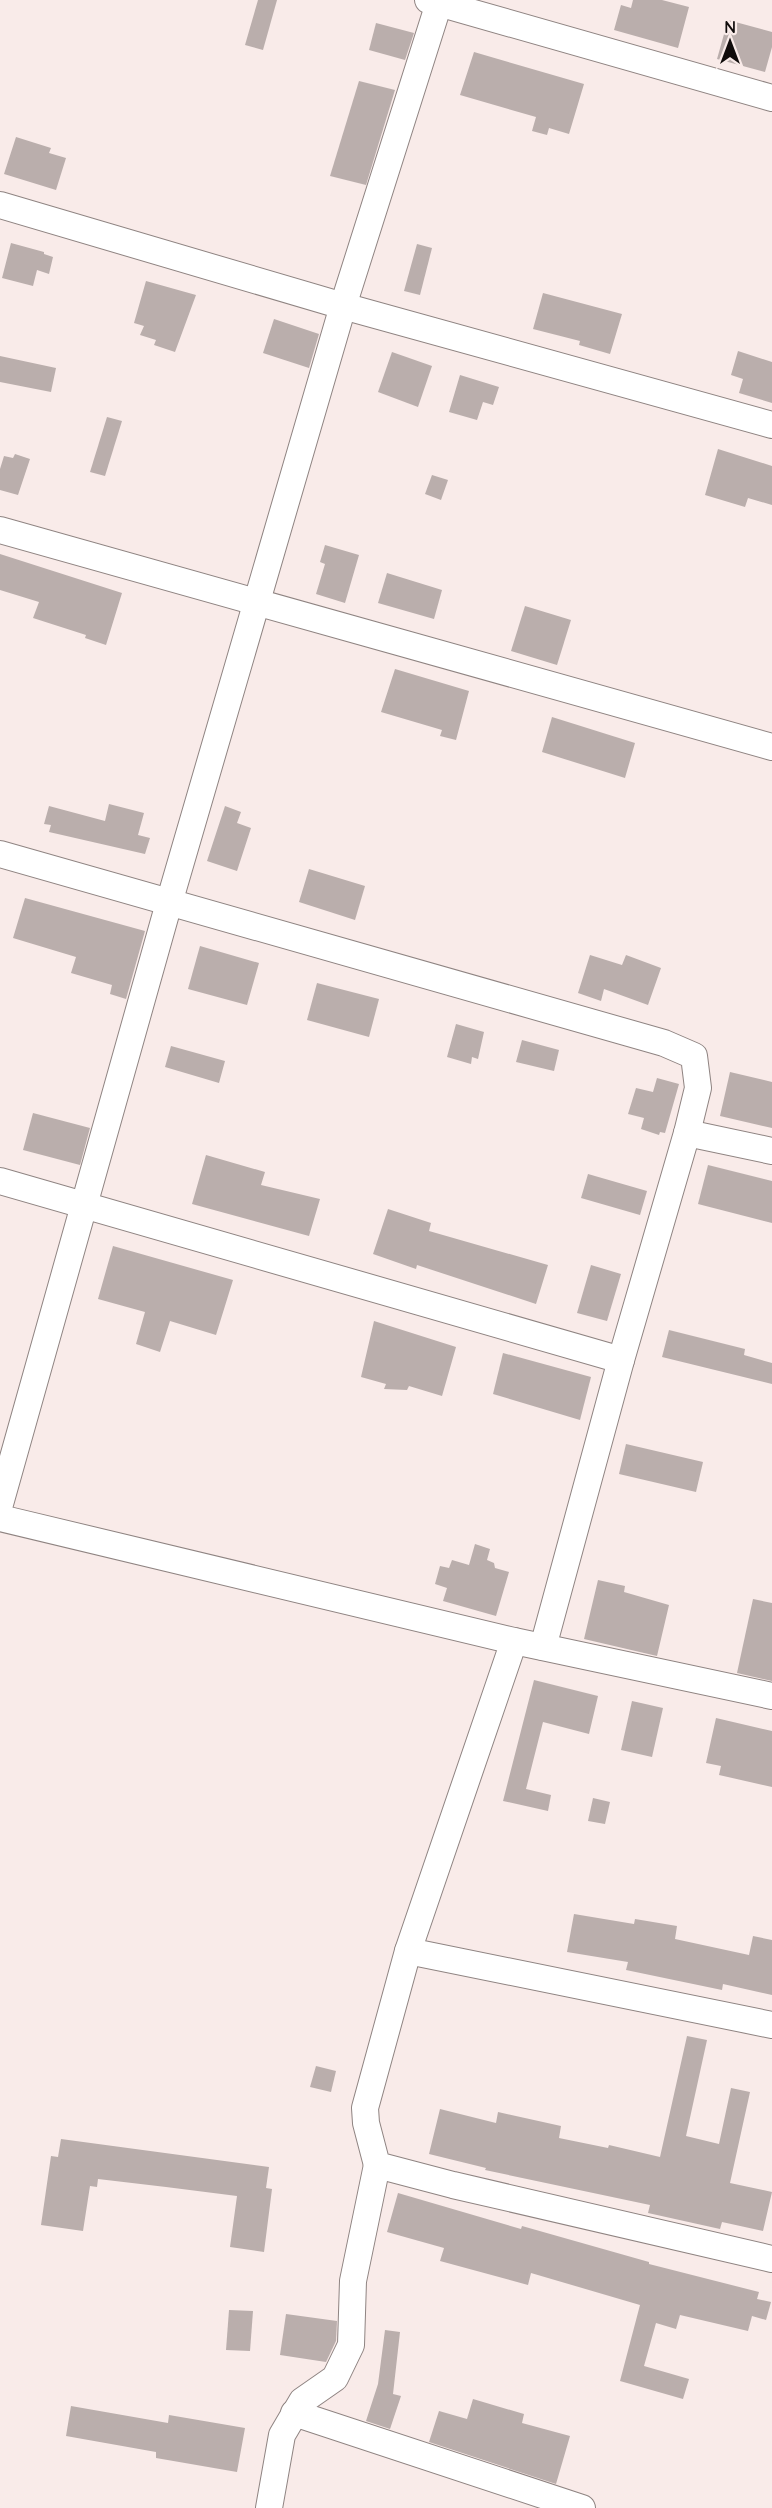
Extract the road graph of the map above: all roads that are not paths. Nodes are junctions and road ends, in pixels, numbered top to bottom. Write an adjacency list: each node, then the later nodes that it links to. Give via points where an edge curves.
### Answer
1 (436, 1): 2 (street); 4 (street)
2 (772, 98)
3 (0, 205): 4 (street)
4 (343, 306): 5 (street); 7 (street)
5 (772, 425)
6 (0, 530): 7 (street)
7 (257, 604): 8 (street); 10 (street)
8 (772, 747)
9 (0, 854): 10 (street)
10 (169, 903): 11 (street, via 652,1039 694,1056 698,1088); 14 (street)
11 (687, 1133): 12 (street); 15 (street)
12 (772, 1150)
13 (0, 1181): 14 (street)
14 (84, 1206): 15 (street); 16 (street)
15 (621, 1360): 19 (street)
16 (0, 1504)
17 (0, 1518): 18 (street)
18 (514, 1641): 19 (street); 21 (street)
19 (543, 1647): 20 (street)
20 (772, 1696)
21 (408, 1951): 22 (street); 23 (street, via 365,2108)
22 (772, 2025)
23 (377, 2165): 24 (street); 25 (street, via 353,2281 351,2345 334,2378 302,2402)
24 (772, 2259)
25 (294, 2413): 26 (street, via 276,2456); 27 (street)
26 (270, 2508)
27 (582, 2508)

